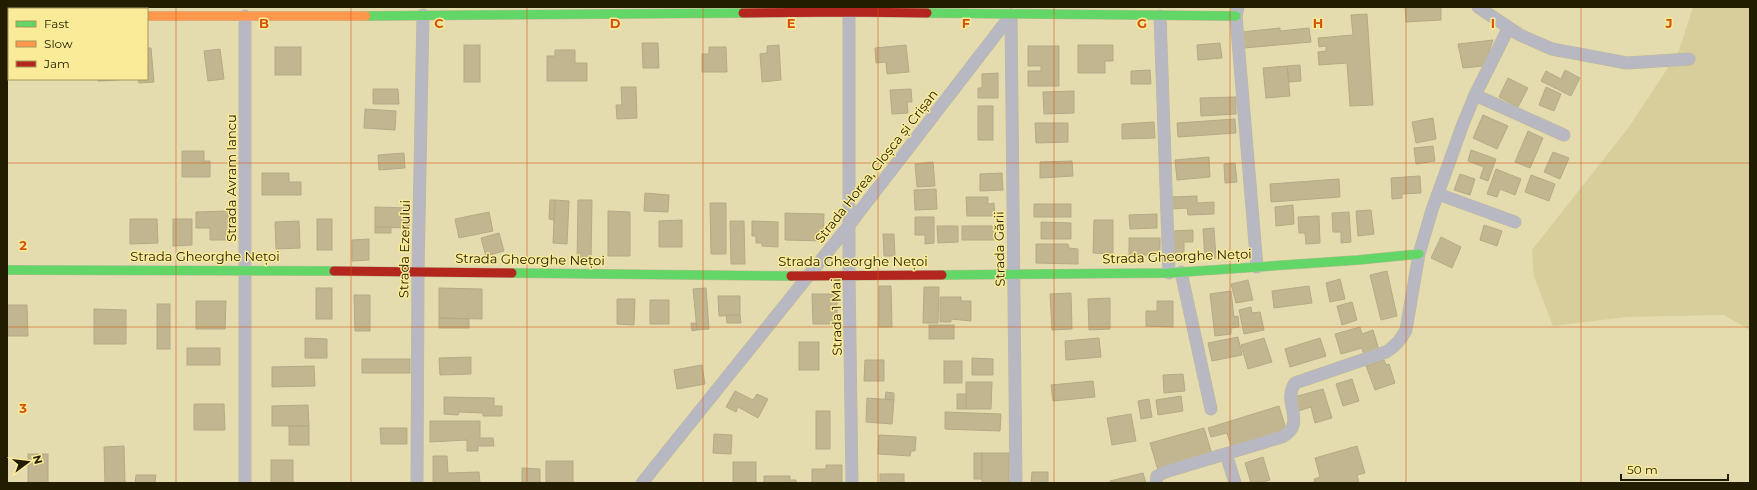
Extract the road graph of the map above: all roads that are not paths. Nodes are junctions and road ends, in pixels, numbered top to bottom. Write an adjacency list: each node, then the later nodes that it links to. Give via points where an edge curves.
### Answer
1 (1478, 7): 12 (street)
2 (849, 10): 4 (street); 8 (street); 18 (street, Strada 1 Mai)
3 (327, 11): 7 (street); 10 (street)
4 (590, 11): 7 (street)
5 (1085, 11): 8 (street); 11 (street)
6 (1237, 11): 11 (street); 20 (street)
7 (423, 14): 23 (street, Strada Ezerului)
8 (1011, 15): 18 (street, Strada Horea, Cloșca și Crișan); 26 (street, Strada Gării)
9 (148, 16): 10 (street)
10 (245, 16): 22 (street, Strada Avram Iancu)
11 (1160, 16): 25 (street)
12 (1508, 29): 13 (street, via 1552,49 1627,64); 14 (street)
13 (1689, 59)
14 (1475, 95): 15 (street); 16 (street)
15 (1564, 135)
16 (1438, 194): 17 (street); 19 (street)
17 (1515, 222)
18 (850, 224): 27 (street, Strada 1 Mai); 28 (street, Strada Horea, Cloșca și Crișan)
19 (1418, 254): 20 (street, Strada Gheorghe Nețoi); 30 (street, via 1406,330 1402,339 1386,352 1295,383 1290,390 1294,413 1294,426 1290,433)
20 (1257, 267): 24 (street, Strada Gheorghe Nețoi)
21 (7, 270): 22 (street, Strada Gheorghe Nețoi)
22 (245, 270): 23 (street, Strada Gheorghe Nețoi); 31 (street, Strada Avram Iancu)
23 (418, 272): 28 (street, Strada Gheorghe Nețoi); 32 (street, Strada Ezerului)
24 (1181, 272): 25 (street, Strada Gheorghe Nețoi); 29 (street)
25 (1169, 273): 26 (street, Strada Gheorghe Nețoi)
26 (1013, 274): 27 (street, Strada Gheorghe Nețoi); 35 (street, Strada Gării)
27 (849, 275): 28 (street, Strada Gheorghe Nețoi); 34 (street, Strada 1 Mai)
28 (808, 276): 33 (street, Strada Horea, Cloșca și Crișan)
29 (1211, 409)
30 (1226, 454): 36 (street, via 1165,472 1157,476); 37 (street)
31 (245, 483)
32 (416, 483)
33 (642, 483)
34 (852, 483)
35 (1016, 483)
36 (1156, 483)
37 (1235, 483)

